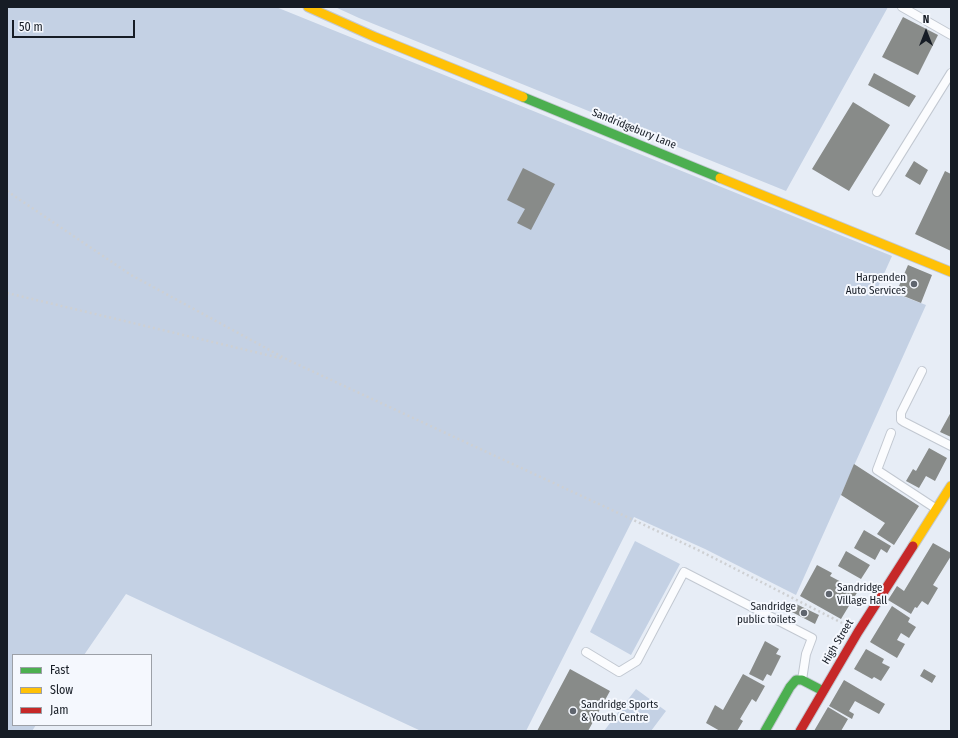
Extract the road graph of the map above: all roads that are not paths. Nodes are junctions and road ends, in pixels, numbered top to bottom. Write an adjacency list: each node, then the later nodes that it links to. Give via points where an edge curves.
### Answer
1 (308, 7): 6 (street, Sandridgebury Lane, via 375,37)
2 (902, 7): 3 (lane)
3 (951, 35)
4 (951, 73): 5 (lane)
5 (877, 192)
6 (951, 272)
7 (922, 371): 9 (lane, via 901,413 901,420)
8 (891, 433): 11 (lane, via 877,470)
9 (951, 446)
10 (951, 486): 11 (street, High Street)
11 (936, 509): 14 (street, High Street)
12 (586, 652): 13 (lane, via 619,672 637,661 684,572 812,638 806,654)
13 (802, 680): 14 (street); 15 (street, via 796,680 790,687)
14 (823, 690): 16 (street, High Street)
15 (765, 731)
16 (800, 731)

